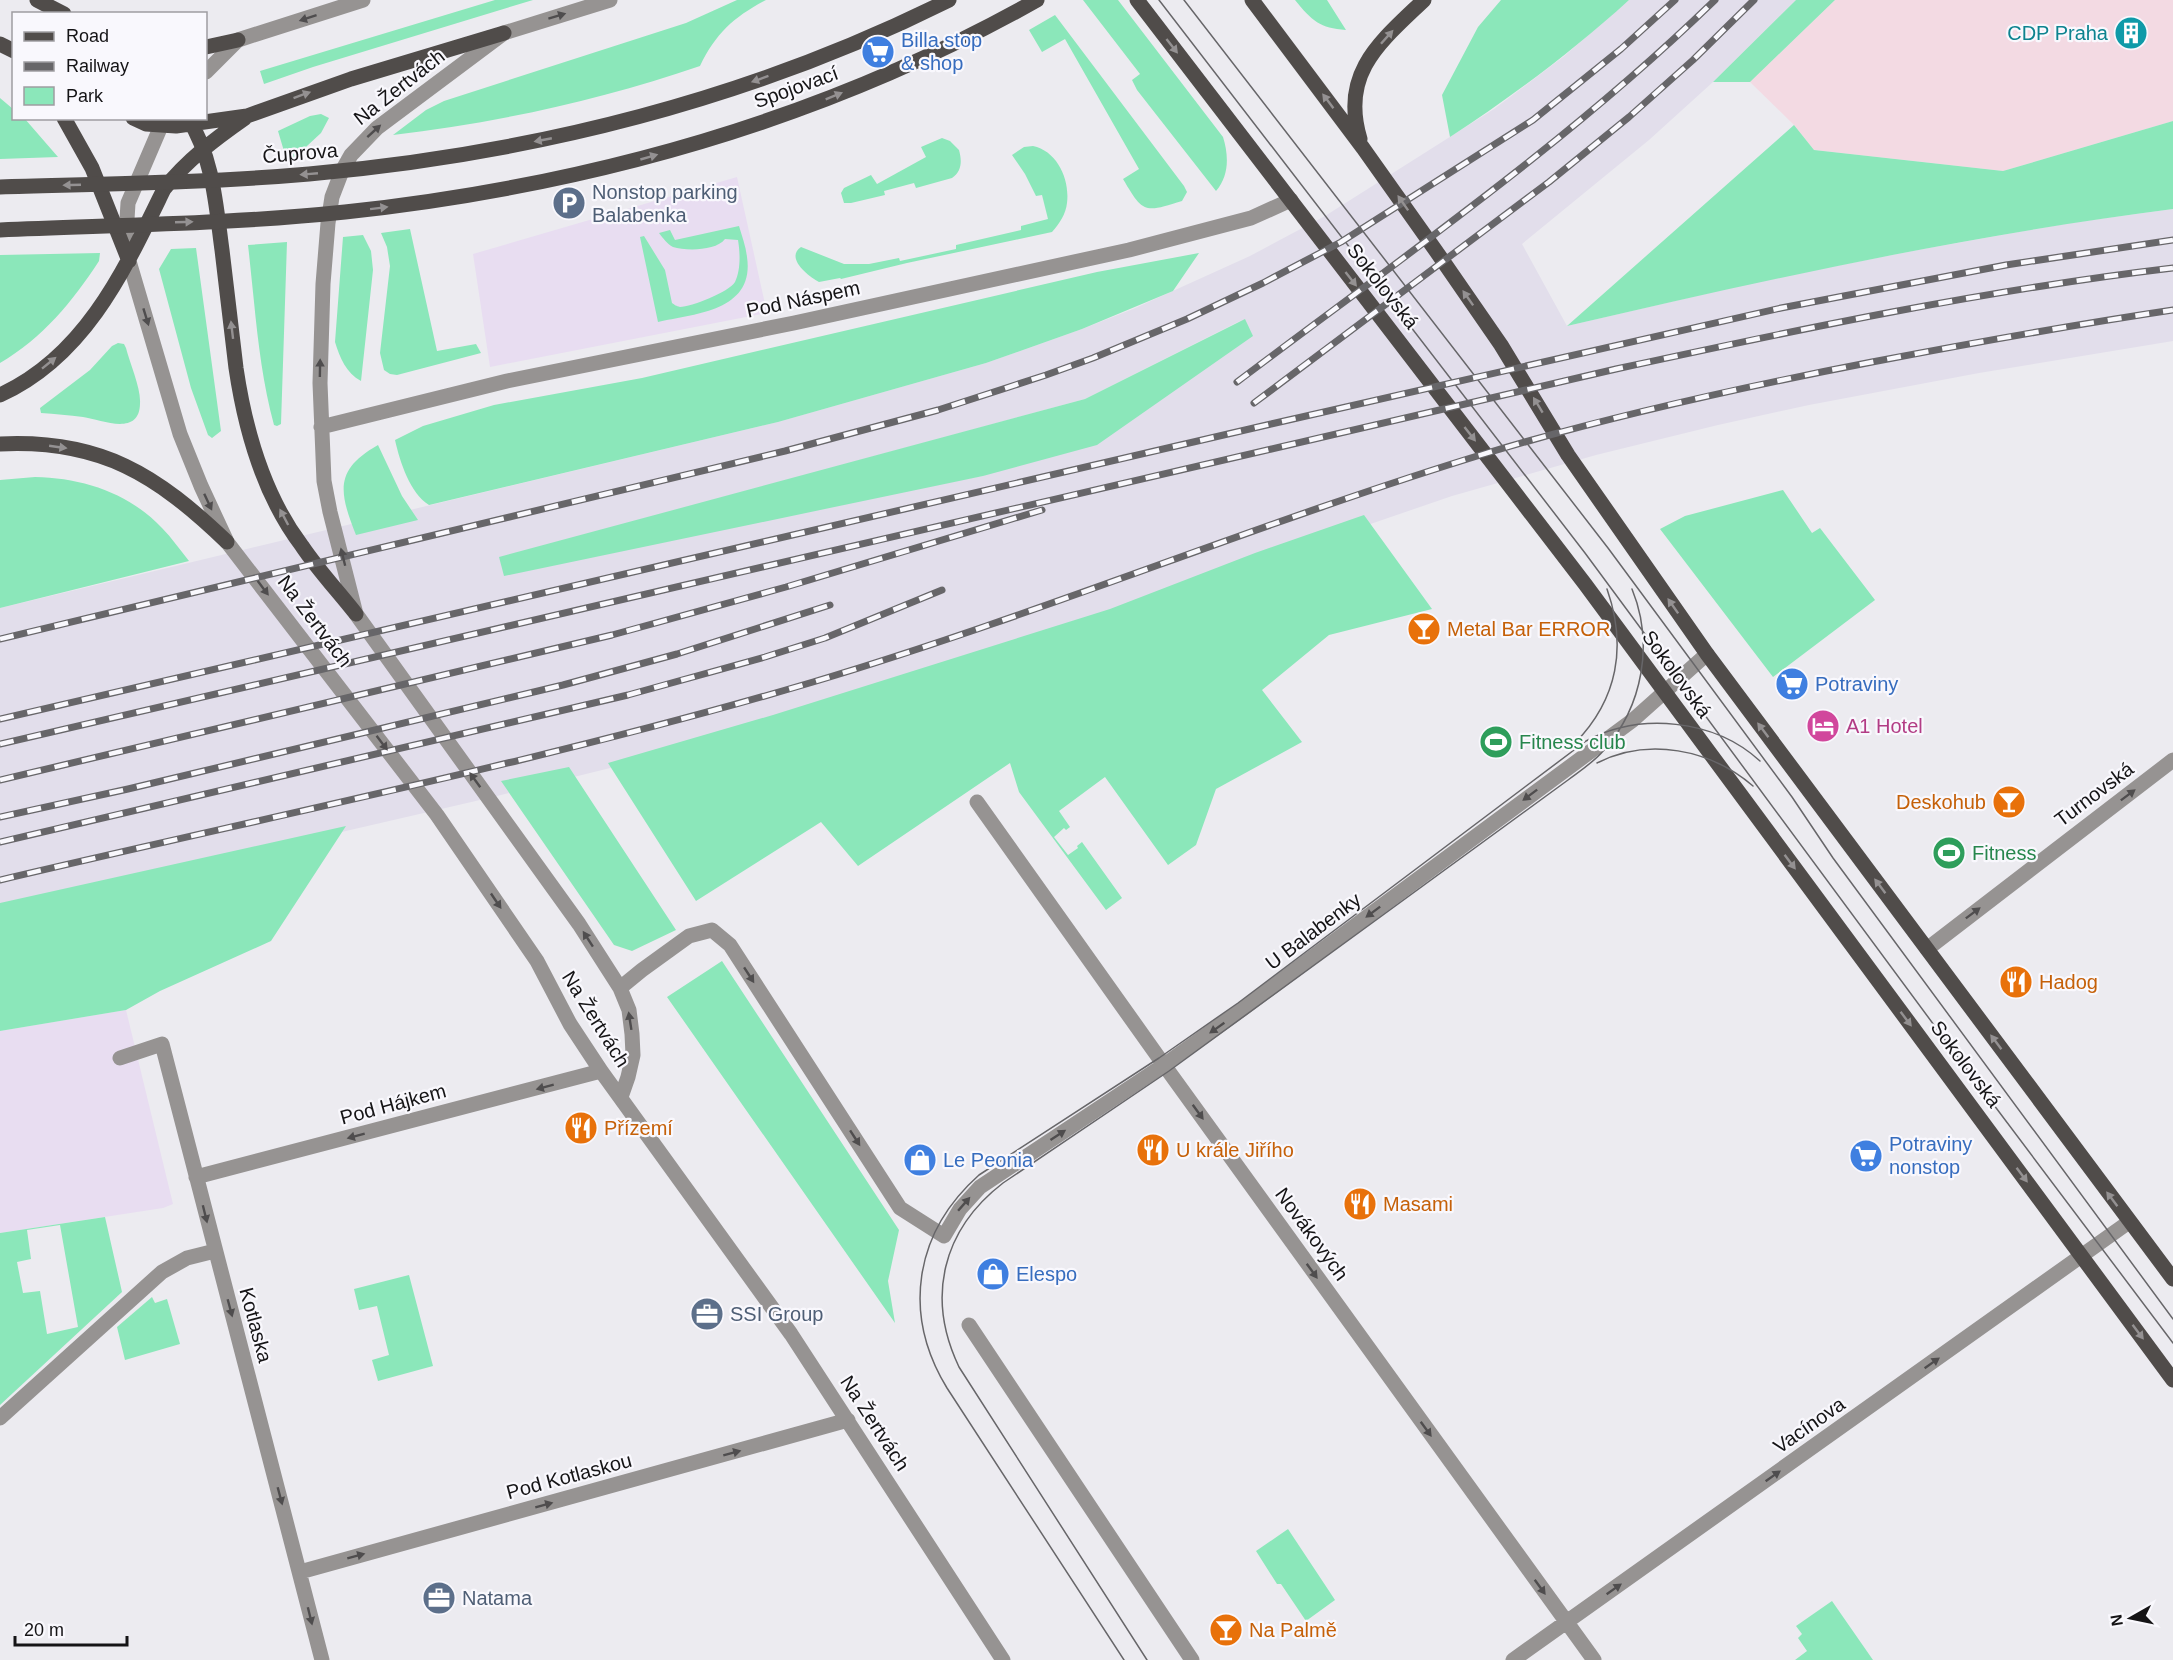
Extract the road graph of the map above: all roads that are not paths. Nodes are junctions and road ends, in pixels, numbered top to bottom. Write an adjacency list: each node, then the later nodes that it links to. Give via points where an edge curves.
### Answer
1 (37, 0): 9 (main road)
2 (363, 0): 11 (street, one-way to 11)
3 (610, 0): 10 (street, one-way to 3)
4 (949, 0): 20 (main road, Spojovací, one-way to 20, bridge, via 784,70)
5 (1038, 0): 25 (main road, Spojovací, one-way to 5, bridge, via 344,212 443,199 593,171 735,132 830,98 929,55)
6 (1137, 0): 24 (main road, Sokolovská, one-way to 24)
7 (1252, 0): 22 (main road, Sokolovská, one-way to 7)
8 (1424, 0): 22 (main road, one-way to 8, via 1355,123 1354,96 1359,76 1381,44)
9 (60, 12)
10 (504, 33): 14 (main road, one-way to 10, via 351,79); 28 (street, Na Žertvách, one-way to 10, via 325,249 332,197 342,171 377,128)
11 (238, 40): 12 (main road); 13 (street)
12 (207, 46)
13 (207, 71)
14 (247, 116): 17 (main road); 21 (main road)
15 (65, 120): 26 (main road, via 92,168)
16 (137, 120): 19 (main road, via 146,124)
17 (207, 120)
18 (190, 121): 19 (main road); 21 (main road)
19 (164, 122): 26 (street, Na Žertvách, via 128,203)
20 (600, 128): 23 (main road, Čuprova, one-way to 23, bridge, via 473,153 331,172)
21 (203, 148): 26 (main road, via 164,189); 31 (main road, one-way to 21, via 301,546 283,516 255,451 237,370 217,217)
22 (1363, 148): 32 (main road, Sokolovská, one-way to 22, via 1568,455 1501,345)
23 (0, 187)
24 (1291, 200): 28 (street, Pod Náspem, via 1251,218 1129,250 507,381); 33 (main road, Sokolovská, one-way to 33)
25 (0, 230)
26 (129, 261): 27 (main road, one-way to 26, via 35,374 80,335); 30 (street, Na Žertvách, one-way to 30, via 180,434)
27 (0, 394)
28 (321, 427): 31 (street, Na Žertvách, one-way to 28, via 324,481)
29 (0, 444): 30 (main road, one-way to 30, via 74,449 127,465 166,488)
30 (227, 542): 40 (street, Na Žertvách, one-way to 40, via 437,815 537,961 570,1024)
31 (356, 614): 37 (street, one-way to 31, via 579,924)
32 (1707, 654): 33 (street, U Balabenky); 36 (main road, Sokolovská, one-way to 32)
33 (1664, 692): 39 (street, U Balabenky, one-way to 39, via 1633,720); 46 (main road, Sokolovská, one-way to 46)
34 (2173, 760): 36 (street, Turnovská, one-way to 34)
35 (977, 802): 39 (street, Novákových)
36 (1927, 949): 43 (main road, Sokolovská, one-way to 36)
37 (620, 988): 41 (street, Na Žertvách, one-way to 37, via 633,1056 628,1010); 44 (street, Na Žertvách, one-way to 44, via 689,936 712,930 730,945 900,1208)
38 (120, 1058): 42 (street, Kotlaska, via 162,1044)
39 (1164, 1065): 44 (street, U Balabenky, one-way to 39, via 960,1209 980,1187); 53 (street, Novákových, one-way to 53)
40 (601, 1071): 41 (street, Na Žertvách); 42 (street, Pod Hájkem, one-way to 42)
41 (621, 1097): 51 (street, Na Žertvách, via 785,1325)
42 (196, 1177): 45 (street, Kotlaska, one-way to 45)
43 (2129, 1222): 46 (street, Vacínova); 47 (main road, Sokolovská)
44 (944, 1236)
45 (215, 1251): 50 (street, via 188,1258 162,1272); 52 (street, Kotlaska, one-way to 52)
46 (2081, 1257): 49 (main road, Sokolovská, one-way to 49); 53 (street, Vacínova, one-way to 46)
47 (2173, 1279)
48 (969, 1325): 56 (street)
49 (2173, 1380)
50 (0, 1418)
51 (848, 1420): 52 (street, Pod Kotlaskou, one-way to 51); 55 (street, Na Žertvách)
52 (300, 1572): 54 (street, Kotlaska, one-way to 54)
53 (1566, 1622): 57 (street, Vacínova); 58 (street, Novákových)
54 (322, 1660)
55 (1003, 1660)
56 (1192, 1660)
57 (1513, 1660)
58 (1594, 1660)

